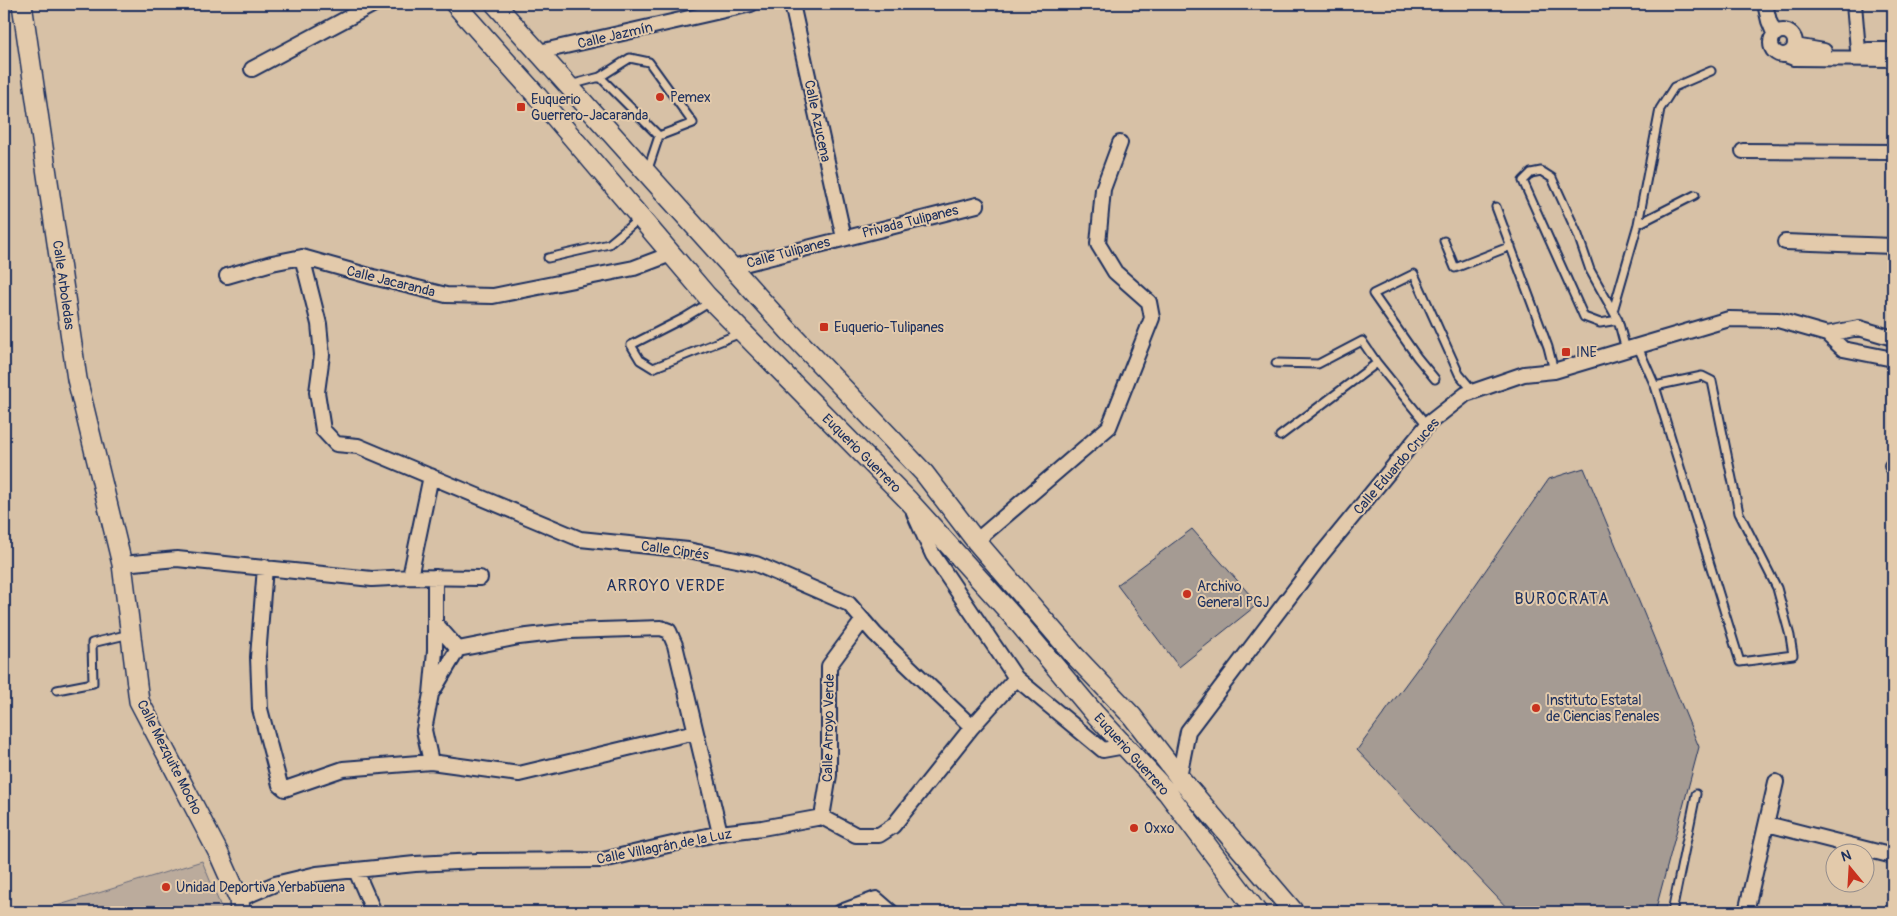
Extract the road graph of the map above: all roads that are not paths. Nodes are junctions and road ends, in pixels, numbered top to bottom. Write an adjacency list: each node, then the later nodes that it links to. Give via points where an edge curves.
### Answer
1 (22, 4): 58 (main road, Calle Arboledas, via 77,379)
2 (374, 4): 15 (street)
3 (455, 4): 27 (main road, Euquerio Guerrero)
4 (495, 4): 13 (main road, Euquerio Guerrero)
5 (745, 4): 13 (street, Calle Jazmín)
6 (792, 4): 29 (street, Calle Azucena)
7 (1766, 4): 9 (street)
8 (1854, 4): 11 (street)
9 (1774, 33): 10 (street, via 1790,32 1795,38); 10 (street, via 1772,48 1778,54)
10 (1791, 50): 11 (street); 14 (street, via 1794,58)
11 (1858, 50): 12 (street)
12 (1893, 50)
13 (539, 52): 18 (main road, Euquerio Guerrero)
14 (1893, 59)
15 (252, 69)
16 (1711, 70): 28 (lane, via 1674,86 1660,108)
17 (600, 77): 18 (lane); 19 (lane); 19 (lane, via 630,58 649,62 693,123)
18 (568, 86): 23 (main road, Euquerio Guerrero)
19 (658, 136): 23 (lane)
20 (1120, 143): 57 (street, via 1102,189 1098,244 1115,272 1149,302 1152,318 1109,426)
21 (1743, 151): 22 (street)
22 (1893, 152)
23 (646, 173): 37 (main road, Euquerio Guerrero)
24 (1695, 195): 28 (lane)
25 (977, 205): 29 (street, Privada Tulipanes)
26 (1496, 207): 32 (lane)
27 (640, 218): 34 (main road, Euquerio Guerrero); 36 (lane, via 609,244)
28 (1638, 224): 40 (lane)
29 (844, 238): 37 (street, Calle Tulipanes)
30 (1444, 242): 32 (lane, via 1455,268)
31 (1784, 242): 33 (street)
32 (1511, 246): 49 (lane)
33 (1893, 246)
34 (671, 254): 35 (street, Calle Jacaranda, via 634,268 493,296 446,295); 39 (main road, Euquerio Guerrero)
35 (302, 257): 38 (street); 55 (street, Calle Ciprés, via 319,324 322,355 317,392 323,430 336,444 358,446)
36 (548, 258)
37 (732, 268): 57 (main road, Euquerio Guerrero, via 924,473)
38 (227, 276)
39 (712, 301): 42 (main road, Euquerio Guerrero); 42 (lane, via 631,345 640,360 653,368)
40 (1613, 311): 41 (lane); 41 (lane, via 1590,270 1552,178 1541,171 1532,173 1522,181 1584,317 1600,323)
41 (1618, 320): 45 (lane)
42 (743, 332): 56 (main road, Euquerio Guerrero)
43 (1827, 334): 44 (street, Calle Eduardo Cruces, via 1859,328); 45 (street, Calle Eduardo Cruces, via 1778,320 1728,319); 46 (street, Calle Eduardo Cruces, via 1844,349)
44 (1893, 338)
45 (1632, 348): 49 (street, Calle Eduardo Cruces); 51 (lane)
46 (1893, 358)
47 (1276, 363): 48 (lane, via 1318,364 1362,341)
48 (1377, 363): 53 (lane); 54 (lane)
49 (1554, 371): 52 (street, Calle Eduardo Cruces, via 1524,374)
50 (1435, 379): 52 (lane, via 1373,294 1414,274 1459,374)
51 (1656, 386): 51 (lane, via 1702,376 1712,381 1739,513 1777,588 1793,655 1740,662)
52 (1473, 391): 53 (street, Calle Eduardo Cruces)
53 (1427, 425): 74 (street, Calle Eduardo Cruces, via 1321,555 1188,730)
54 (1280, 436)
55 (431, 476): 60 (street); 63 (street, Calle Ciprés, via 580,539 688,550 756,564 849,604)
56 (909, 501): 67 (street, via 933,555); 72 (main road, Euquerio Guerrero)
57 (976, 541): 74 (main road, Euquerio Guerrero, via 1132,716)
58 (122, 564): 59 (street, via 177,559); 65 (main road, Calle Mezquite Mocho)
59 (265, 567): 60 (street, via 372,578); 73 (street, via 258,657 260,709 280,784 285,789 343,769)
60 (410, 576): 61 (street)
61 (435, 577): 62 (street); 64 (street)
62 (480, 578)
63 (863, 620): 70 (street, Calle Ciprés); 77 (street, Calle Arroyo Verde, via 829,666 829,775)
64 (435, 623): 66 (street); 69 (street)
65 (130, 634): 68 (lane, via 92,643 93,683); 82 (main road, Calle Mezquite Mocho, via 139,701 219,854)
66 (458, 649): 69 (street); 71 (street, via 570,631 661,628 673,638)
67 (1016, 678): 70 (street); 72 (street, via 1104,750)
68 (58, 690)
69 (431, 694): 73 (street, via 424,730)
70 (972, 727): 77 (street, via 893,826 879,835 856,835)
71 (695, 732): 73 (street, via 519,774); 79 (street)
72 (1125, 746): 83 (main road, Euquerio Guerrero, via 1167,792)
73 (431, 762)
74 (1179, 778): 87 (main road, Euquerio Guerrero)
75 (1776, 782): 78 (street)
76 (1696, 794): 88 (lane)
77 (822, 817): 79 (street, Calle Villagrán de la Luz)
78 (1767, 824): 80 (street); 89 (street)
79 (720, 833): 81 (street, Calle Villagrán de la Luz, via 602,860 477,861)
80 (1893, 856)
81 (356, 871): 82 (street, Calle Villagrán de la Luz, via 298,877 275,884); 84 (street)
82 (240, 906)
83 (1256, 909)
84 (374, 912)
85 (841, 912): 86 (street, via 876,899)
86 (891, 912)
87 (1294, 912)
88 (1672, 912)
89 (1746, 912)

